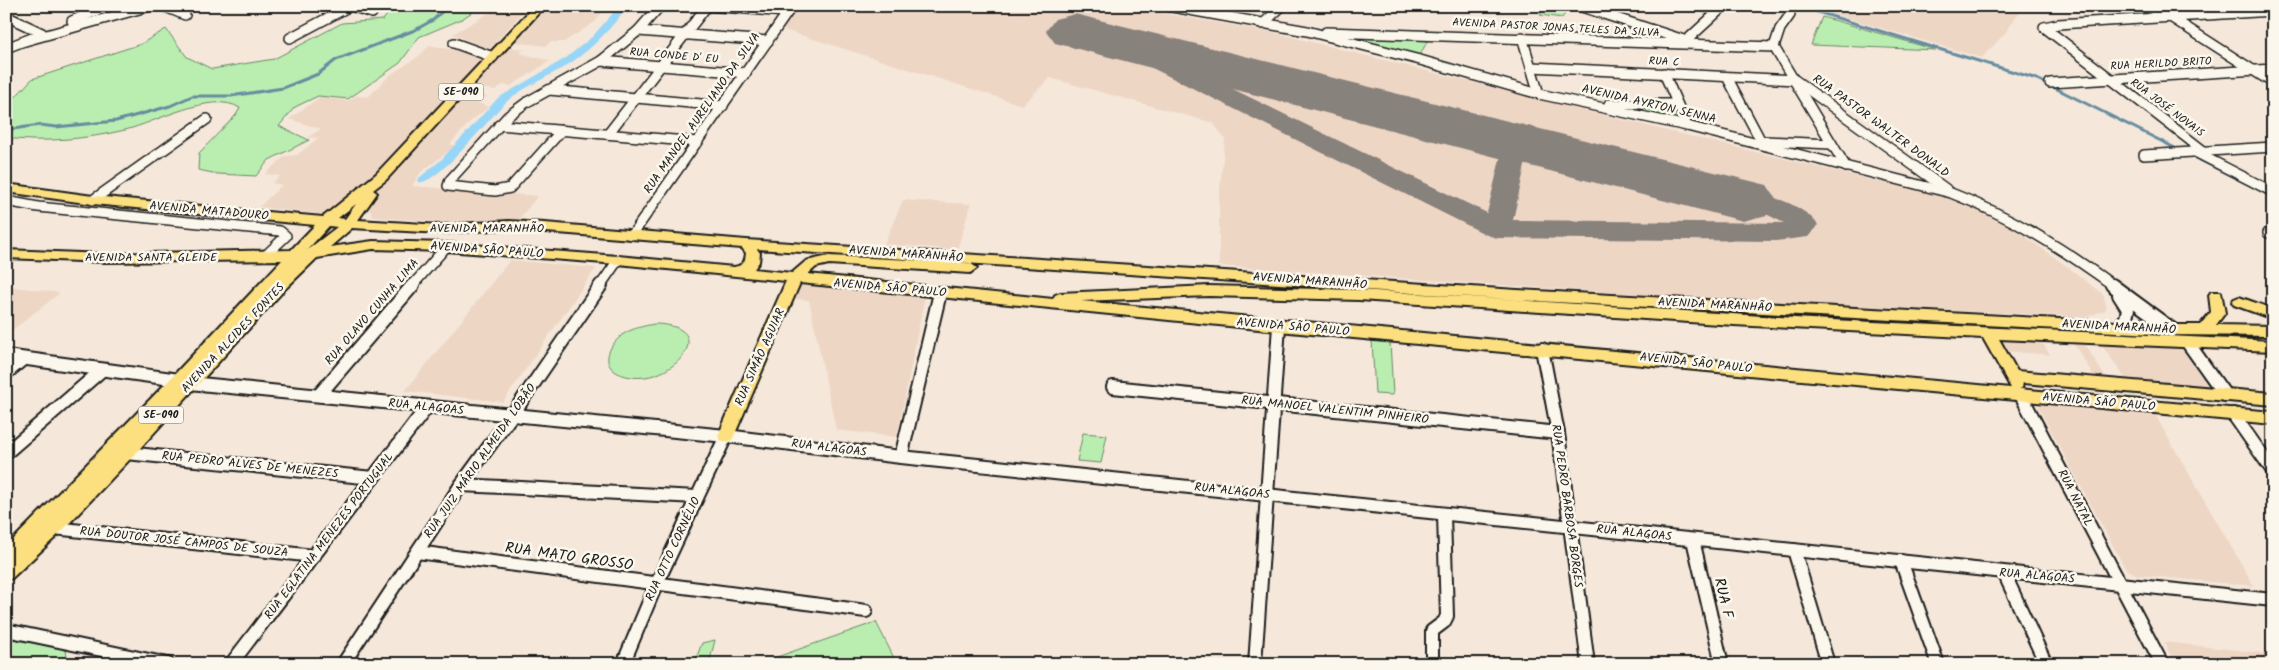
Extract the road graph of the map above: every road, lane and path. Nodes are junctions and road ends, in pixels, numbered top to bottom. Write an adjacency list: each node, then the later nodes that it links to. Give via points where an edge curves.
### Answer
1 (107, 6): 26 (street)
2 (150, 6): 30 (street)
3 (163, 6): 21 (street)
4 (351, 6): 18 (street); 29 (street)
5 (540, 6): 37 (main road, SE-090)
6 (660, 6): 24 (street)
7 (707, 6): 15 (street); 27 (street)
8 (1167, 6): 23 (street, AVENIDA AYRTON SENNA)
9 (1282, 6): 23 (street)
10 (1579, 6): 32 (street)
11 (1702, 6): 16 (street)
12 (1786, 6): 35 (street, via 1790,15 1780,29)
13 (2144, 6): 22 (street)
14 (2205, 6): 19 (street)
15 (790, 9): 31 (street, RUA MANOEL AURELIANO DA SILVA)
16 (1721, 9): 32 (street)
17 (2273, 10): 19 (street)
18 (372, 13)
19 (2217, 14): 22 (street)
20 (6, 16): 26 (street)
21 (185, 16)
22 (2172, 18): 42 (street); 46 (street, RUA JOSÉ NOVAIS, via 2044,27)
23 (1263, 24): 25 (street, AVENIDA AYRTON SENNA)
24 (638, 31): 27 (street); 38 (street)
25 (1307, 32): 28 (street, AVENIDA PASTOR JONAS TELES DA SILVA); 51 (street, AVENIDA AYRTON SENNA)
26 (42, 33): 30 (street)
27 (682, 35): 31 (street); 39 (street)
28 (1522, 37): 34 (street, AVENIDA PASTOR JONAS TELES DA SILVA); 40 (street)
29 (290, 38)
30 (25, 41): 36 (street)
31 (768, 41): 43 (street, RUA MANOEL AURELIANO DA SILVA)
32 (1686, 41): 34 (street)
33 (454, 43): 37 (street)
34 (1703, 46): 35 (street, AVENIDA PASTOR JONAS TELES DA SILVA)
35 (1774, 47): 47 (street)
36 (6, 48)
37 (493, 57): 68 (main road, SE-090)
38 (601, 61): 39 (street, RUA CONDE D' EU); 50 (street)
39 (660, 66): 43 (street, RUA CONDE D' EU); 52 (street)
40 (1531, 67): 44 (street, RUA C); 51 (street)
41 (2273, 68): 42 (street, RUA HERILDO BRITO)
42 (2252, 70): 46 (street, RUA HERILDO BRITO); 49 (street)
43 (746, 72): 55 (street, RUA MANOEL AURELIANO DA SILVA)
44 (1664, 73): 45 (street, RUA C); 54 (street)
45 (1728, 77): 47 (street, RUA C); 62 (street)
46 (2109, 78): 48 (street, RUA HERILDO BRITO); 65 (street, RUA JOSÉ NOVAIS)
47 (1795, 80): 63 (street); 71 (street, RUA PASTOR WALTER DONALD)
48 (2050, 83)
49 (2273, 83)
50 (549, 90): 52 (street); 57 (street, via 527,102)
51 (1539, 94): 53 (street, AVENIDA AYRTON SENNA)
52 (634, 99): 55 (street); 60 (street)
53 (1585, 104): 54 (street); 58 (street, AVENIDA AYRTON SENNA)
54 (1677, 104): 58 (street)
55 (723, 106): 61 (street, RUA MANOEL AURELIANO DA SILVA)
56 (207, 119): 72 (street)
57 (499, 125): 59 (street); 59 (street, via 448,186 495,191 510,188)
58 (1687, 126): 62 (street, AVENIDA AYRTON SENNA)
59 (562, 130): 60 (street)
60 (608, 134): 61 (street)
61 (698, 142): 76 (street, RUA MANOEL AURELIANO DA SILVA)
62 (1762, 143): 63 (street); 67 (street, AVENIDA AYRTON SENNA)
63 (1831, 144): 67 (street)
64 (2273, 147): 65 (street)
65 (2201, 152): 66 (street); 70 (street, RUA JOSÉ NOVAIS)
66 (2144, 155)
67 (1846, 167): 71 (street, AVENIDA AYRTON SENNA)
68 (381, 177): 74 (main road, SE-090); 75 (main road, SE-090)
69 (6, 188): 72 (main road, AVENIDA MATADOURO)
70 (2273, 192)
71 (1951, 193): 87 (street, AVENIDA AYRTON SENNA, via 2003,213)
72 (93, 200): 74 (main road, AVENIDA MATADOURO)
73 (6, 202): 82 (street, via 280,231 286,236 283,241)
74 (325, 222): 75 (main road, AVENIDA MATADOURO); 80 (main road, SE-090)
75 (349, 224): 76 (main road, AVENIDA MARANHÃO, via 441,229 509,225); 81 (main road, SE-090)
76 (632, 235): 77 (main road, AVENIDA MARANHÃO)
77 (746, 244): 84 (main road, AVENIDA MARANHÃO); 85 (main road, via 753,253 752,262 747,268)
78 (446, 247): 81 (main road, AVENIDA SÃO PAULO, via 380,245); 83 (main road, AVENIDA SÃO PAULO); 111 (street, RUA OLAVO CUNHA LIMA)
79 (6, 254): 82 (main road, AVENIDA SANTA GLEIDE, via 106,258)
80 (295, 254): 81 (main road, AVENIDA SÃO PAULO); 82 (main road, AVENIDA SANTA GLEIDE); 109 (main road, AVENIDA ALCIDES FONTES / SE-090)
81 (313, 254): 109 (main road, AVENIDA ALCIDES FONTES / SE-090)
82 (265, 256)
83 (618, 260): 85 (main road, AVENIDA SÃO PAULO); 118 (street, RUA JUIZ MÁRIO ALMEIDA LOBÃO)
84 (1084, 266): 86 (main road, via 951,268 828,260 811,264); 92 (main road, AVENIDA MARANHÃO)
85 (732, 272): 86 (main road, AVENIDA SÃO PAULO)
86 (794, 279): 88 (main road, AVENIDA SÃO PAULO); 121 (main road, RUA SIMÃO AGUIAR)
87 (2106, 281): 96 (street, AVENIDA AYRTON SENNA, via 2128,309); 97 (street, AVENIDA AYRTON SENNA)
88 (940, 293): 90 (main road, AVENIDA SÃO PAULO); 124 (street)
89 (2216, 295): 98 (main road, via 2218,313)
90 (1024, 301): 94 (main road, AVENIDA MARANHÃO, via 1094,295 1254,290); 95 (main road, AVENIDA SÃO PAULO)
91 (2239, 302): 93 (main road)
92 (1732, 306): 94 (main road); 96 (main road, AVENIDA MARANHÃO)
93 (2273, 314)
94 (1738, 320): 100 (main road, AVENIDA MARANHÃO)
95 (1279, 326): 103 (main road, AVENIDA SÃO PAULO); 115 (street)
96 (2120, 327): 97 (main road, AVENIDA MARANHÃO)
97 (2173, 330): 98 (main road, AVENIDA MARANHÃO)
98 (2204, 330): 99 (main road, AVENIDA MARANHÃO)
99 (2273, 331)
100 (1988, 333): 101 (main road, AVENIDA MARANHÃO); 108 (main road, RUA NATAL)
101 (2188, 342): 102 (main road, AVENIDA MARANHÃO); 113 (street)
102 (2273, 346)
103 (1542, 349): 112 (main road, AVENIDA SÃO PAULO); 120 (street, RUA PEDRO BARBOSA BORGES)
104 (6, 356): 105 (street, RUA ALAGOAS)
105 (23, 359): 106 (street, RUA ALAGOAS); 107 (street)
106 (102, 370): 109 (street, RUA ALAGOAS); 122 (street)
107 (6, 373)
108 (2012, 376): 112 (main road, RUA NATAL); 113 (main road, AVENIDA SÃO PAULO)
109 (185, 382): 111 (street, RUA ALAGOAS); 123 (main road, AVENIDA ALCIDES FONTES / SE-090); 137 (main road, AVENIDA ALCIDES FONTES / SE-090)
110 (1113, 387): 115 (street, RUA MANOEL VALENTIM PINHEIRO)
111 (319, 395): 116 (street, RUA ALAGOAS)
112 (2020, 395): 117 (main road, AVENIDA SÃO PAULO); 141 (street, RUA NATAL)
113 (2225, 395): 114 (main road, AVENIDA SÃO PAULO)
114 (2273, 399)
115 (1275, 404): 120 (street, RUA MANOEL VALENTIM PINHEIRO); 128 (street)
116 (427, 407): 118 (street, RUA ALAGOAS); 126 (street, RUA EGLATINA MENEZES PORTUGUAL)
117 (2233, 414): 119 (main road, AVENIDA SÃO PAULO); 125 (street)
118 (512, 415): 121 (street, RUA ALAGOAS); 127 (street, RUA JUIZ MÁRIO ALMEIDA LOBÃO)
119 (2273, 418)
120 (1558, 433): 131 (street, RUA PEDRO BARBOSA BORGES)
121 (726, 436): 124 (street, RUA ALAGOAS); 129 (street, RUA OTTO CORNÉLIO)
122 (6, 453)
123 (126, 453): 126 (street, RUA PEDRO ALVES DE MENEZES); 132 (main road, AVENIDA ALCIDES FONTES / SE-090)
124 (901, 457): 128 (street, RUA ALAGOAS)
125 (2273, 471)
126 (374, 478): 136 (street, RUA EGLATINA MENEZES PORTUGUAL)
127 (461, 485): 129 (street); 135 (street, RUA JUIZ MÁRIO ALMEIDA LOBÃO)
128 (1268, 494): 130 (street, RUA ALAGOAS); 150 (street)
129 (697, 497): 142 (street, RUA OTTO CORNÉLIO)
130 (1444, 514): 131 (street, RUA ALAGOAS); 151 (street, via 1447,616 1432,631)
131 (1570, 526): 133 (street, RUA ALAGOAS); 152 (street, RUA PEDRO BARBOSA BORGES)
132 (54, 528): 136 (street, RUA DOUTOR JOSÉ CAMPOS DE SOUZA); 139 (main road, AVENIDA ALCIDES FONTES / SE-090)
133 (1693, 540): 134 (street, RUA ALAGOAS); 153 (street, RUA F)
134 (1794, 550): 138 (street, RUA ALAGOAS); 154 (street)
135 (417, 552): 142 (street, RUA MATO GROSSO); 148 (street, RUA JUIZ MÁRIO ALMEIDA LOBÃO)
136 (314, 556): 147 (street, RUA EGLATINA MENEZES PORTUGUAL)
137 (6, 559)
138 (1901, 561): 140 (street, RUA ALAGOAS); 155 (street)
139 (6, 573)
140 (2004, 573): 141 (street, RUA ALAGOAS); 156 (street)
141 (2119, 583): 143 (street, RUA ALAGOAS); 157 (street, RUA NATAL)
142 (656, 585): 144 (street, RUA MATO GROSSO); 149 (street, RUA OTTO CORNÉLIO)
143 (2273, 600)
144 (866, 611)
145 (6, 630): 146 (street)
146 (168, 664)
147 (231, 664)
148 (343, 664)
149 (622, 664)
150 (1255, 664)
151 (1432, 664)
152 (1588, 664)
153 (1722, 664)
154 (1828, 664)
155 (1938, 664)
156 (2046, 664)
157 (2162, 664)

